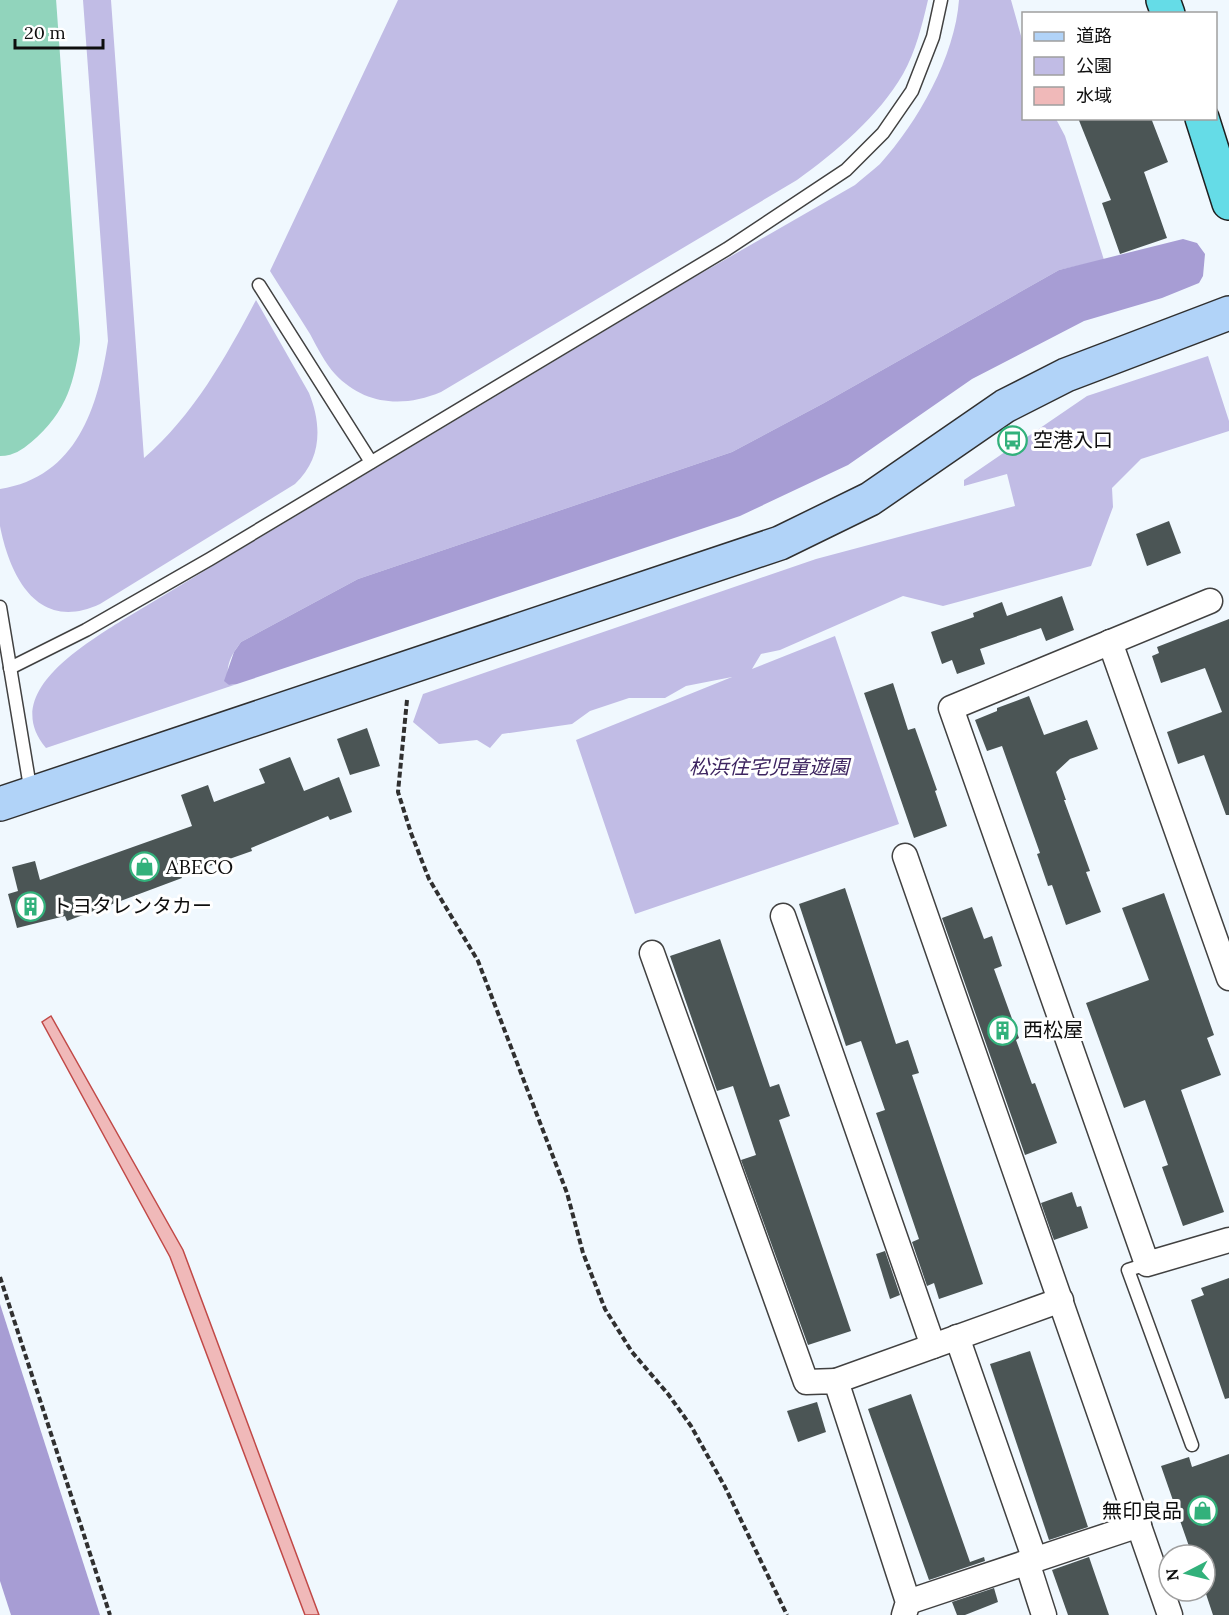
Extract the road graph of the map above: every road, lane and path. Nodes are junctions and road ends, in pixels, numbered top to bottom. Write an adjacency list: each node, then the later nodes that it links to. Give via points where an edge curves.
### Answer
1 (941, 0): 6 (lane, via 933,37 912,91 883,134 846,170 727,249)
2 (1203, 120): 3 (highway)
3 (1229, 203)
4 (259, 285): 6 (lane)
5 (1229, 314): 10 (street, via 1066,375 1005,406 870,499 780,543)
6 (371, 462): 11 (lane, via 179,577)
7 (1210, 601): 9 (street)
8 (0, 607): 11 (lane)
9 (1110, 642): 17 (street); 19 (street, via 951,708)
10 (416, 664): 12 (street); 30 (path, via 405,709 398,792 411,833 429,879 478,961 567,1193 583,1253 605,1310 632,1352 691,1426)
11 (10, 668): 12 (lane)
12 (31, 794): 13 (street)
13 (0, 804)
14 (905, 856): 21 (street)
15 (783, 916): 23 (street)
16 (652, 952): 24 (street, via 806,1382)
17 (1229, 978)
18 (1229, 1240): 19 (street)
19 (1147, 1264): 25 (lane, via 1128,1270)
20 (0, 1277): 29 (path)
21 (1061, 1300): 22 (street); 26 (street)
22 (957, 1337): 23 (street); 27 (street)
23 (933, 1346): 24 (street)
24 (836, 1381): 28 (street)
25 (1192, 1445)
26 (1139, 1525): 27 (street); 32 (street)
27 (1031, 1561): 28 (street); 31 (street)
28 (906, 1609)
29 (110, 1615)
30 (787, 1615)
31 (1044, 1615)
32 (1170, 1615)

